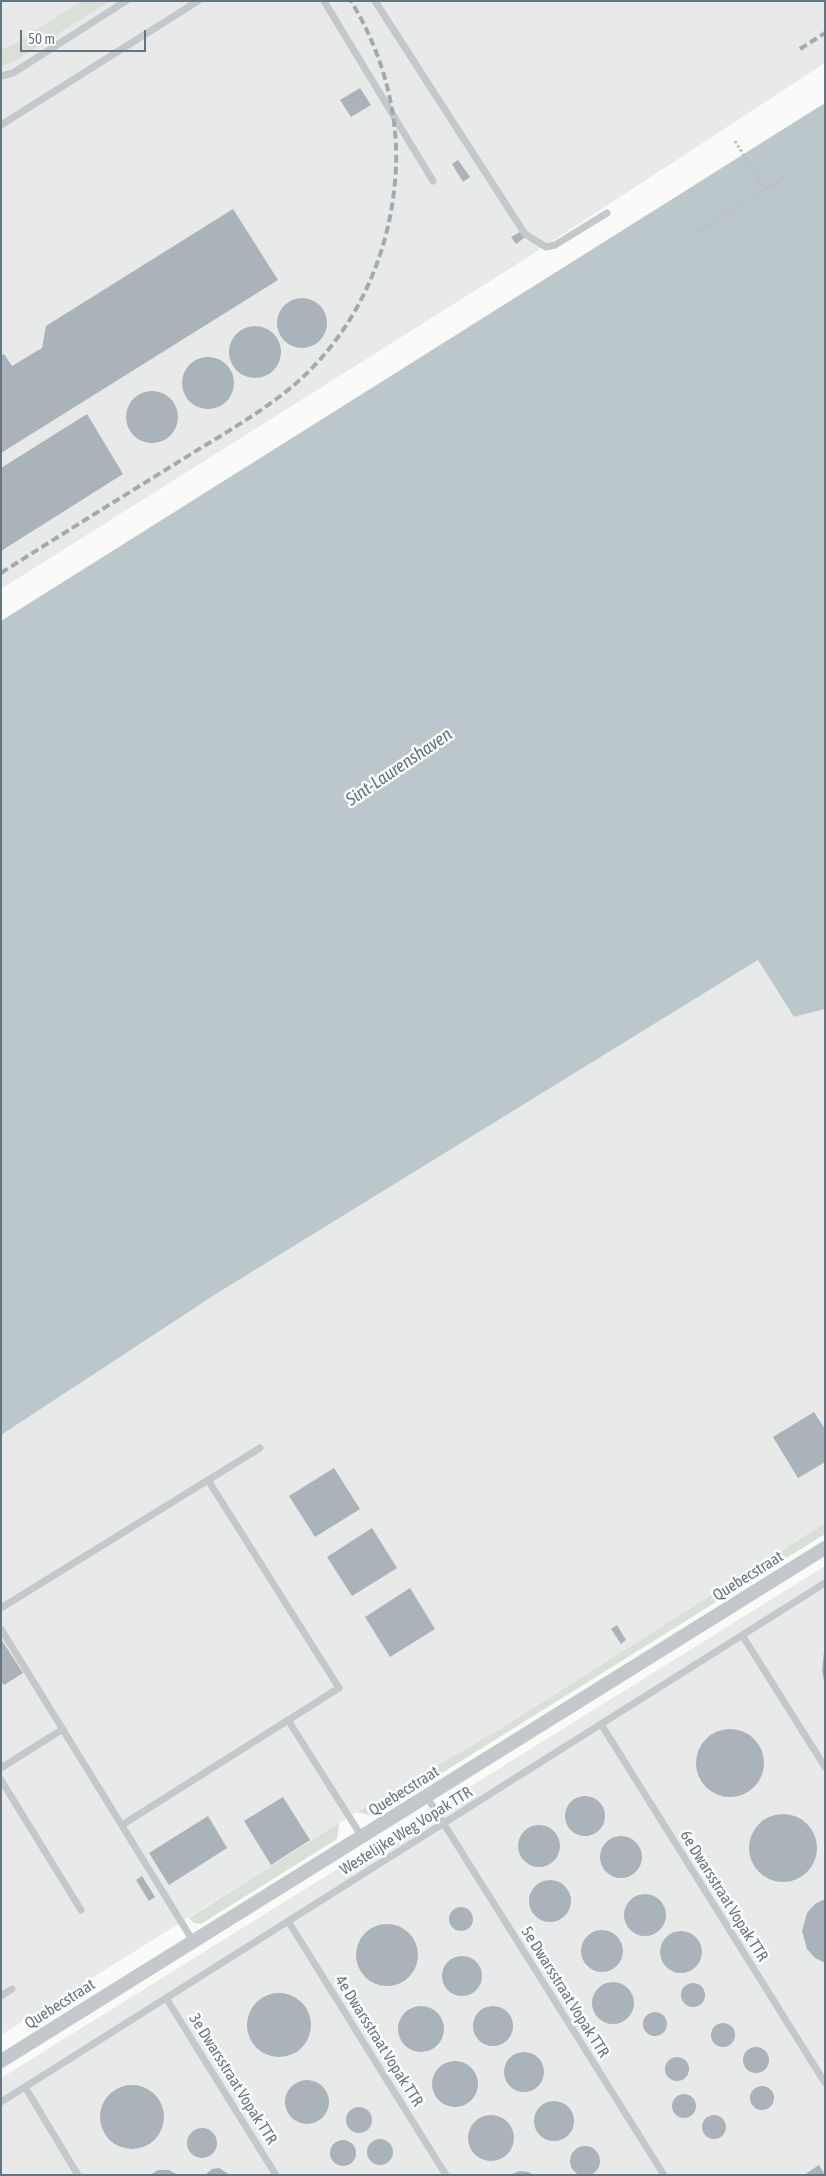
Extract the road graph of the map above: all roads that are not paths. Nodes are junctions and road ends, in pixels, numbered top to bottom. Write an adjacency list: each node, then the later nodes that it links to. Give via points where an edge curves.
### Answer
1 (126, 1): 5 (lane, via 13,72)
2 (198, 1): 6 (lane)
3 (324, 1): 7 (lane)
4 (375, 1): 8 (lane, via 525,234 546,248)
5 (1, 76)
6 (1, 125)
7 (433, 181)
8 (607, 213)
9 (260, 1448): 10 (lane)
10 (208, 1480): 13 (lane); 16 (lane, via 339,1688)
11 (825, 1548): 22 (street, Quebecstraat)
12 (825, 1583): 15 (lane, Westelijke Weg Vopak TTR)
13 (1, 1608)
14 (1, 1629): 18 (lane)
15 (742, 1635): 17 (lane, Westelijke Weg Vopak TTR); 19 (lane)
16 (288, 1720): 24 (lane); 25 (lane)
17 (601, 1724): 23 (lane, Westelijke Weg Vopak TTR); 33 (lane, 6e Dwarsstraat Vopak TTR)
18 (63, 1729): 20 (lane); 24 (lane)
19 (825, 1767)
20 (1, 1768)
21 (1, 1780): 26 (lane)
22 (428, 1797): 23 (lane, 5e Dwarsstraat Vopak TTR); 25 (street, Quebecstraat)
23 (443, 1823): 27 (lane, Westelijke Weg Vopak TTR); 39 (lane, 5e Dwarsstraat Vopak TTR)
24 (122, 1825): 28 (lane)
25 (362, 1837): 28 (street, Quebecstraat)
26 (81, 1910)
27 (288, 1921): 31 (lane, Westelijke Weg Vopak TTR); 38 (lane, 4e Dwarsstraat Vopak TTR)
28 (193, 1941): 32 (street, Quebecstraat)
29 (12, 1989): 30 (lane)
30 (1, 1996)
31 (166, 1998): 34 (lane, Westelijke Weg Vopak TTR); 37 (lane, 3e Dwarsstraat Vopak TTR)
32 (1, 2061)
33 (825, 2083)
34 (25, 2087): 35 (lane, Westelijke Weg Vopak TTR); 36 (lane)
35 (1, 2102)
36 (78, 2175)
37 (276, 2175)
38 (446, 2175)
39 (664, 2175)

